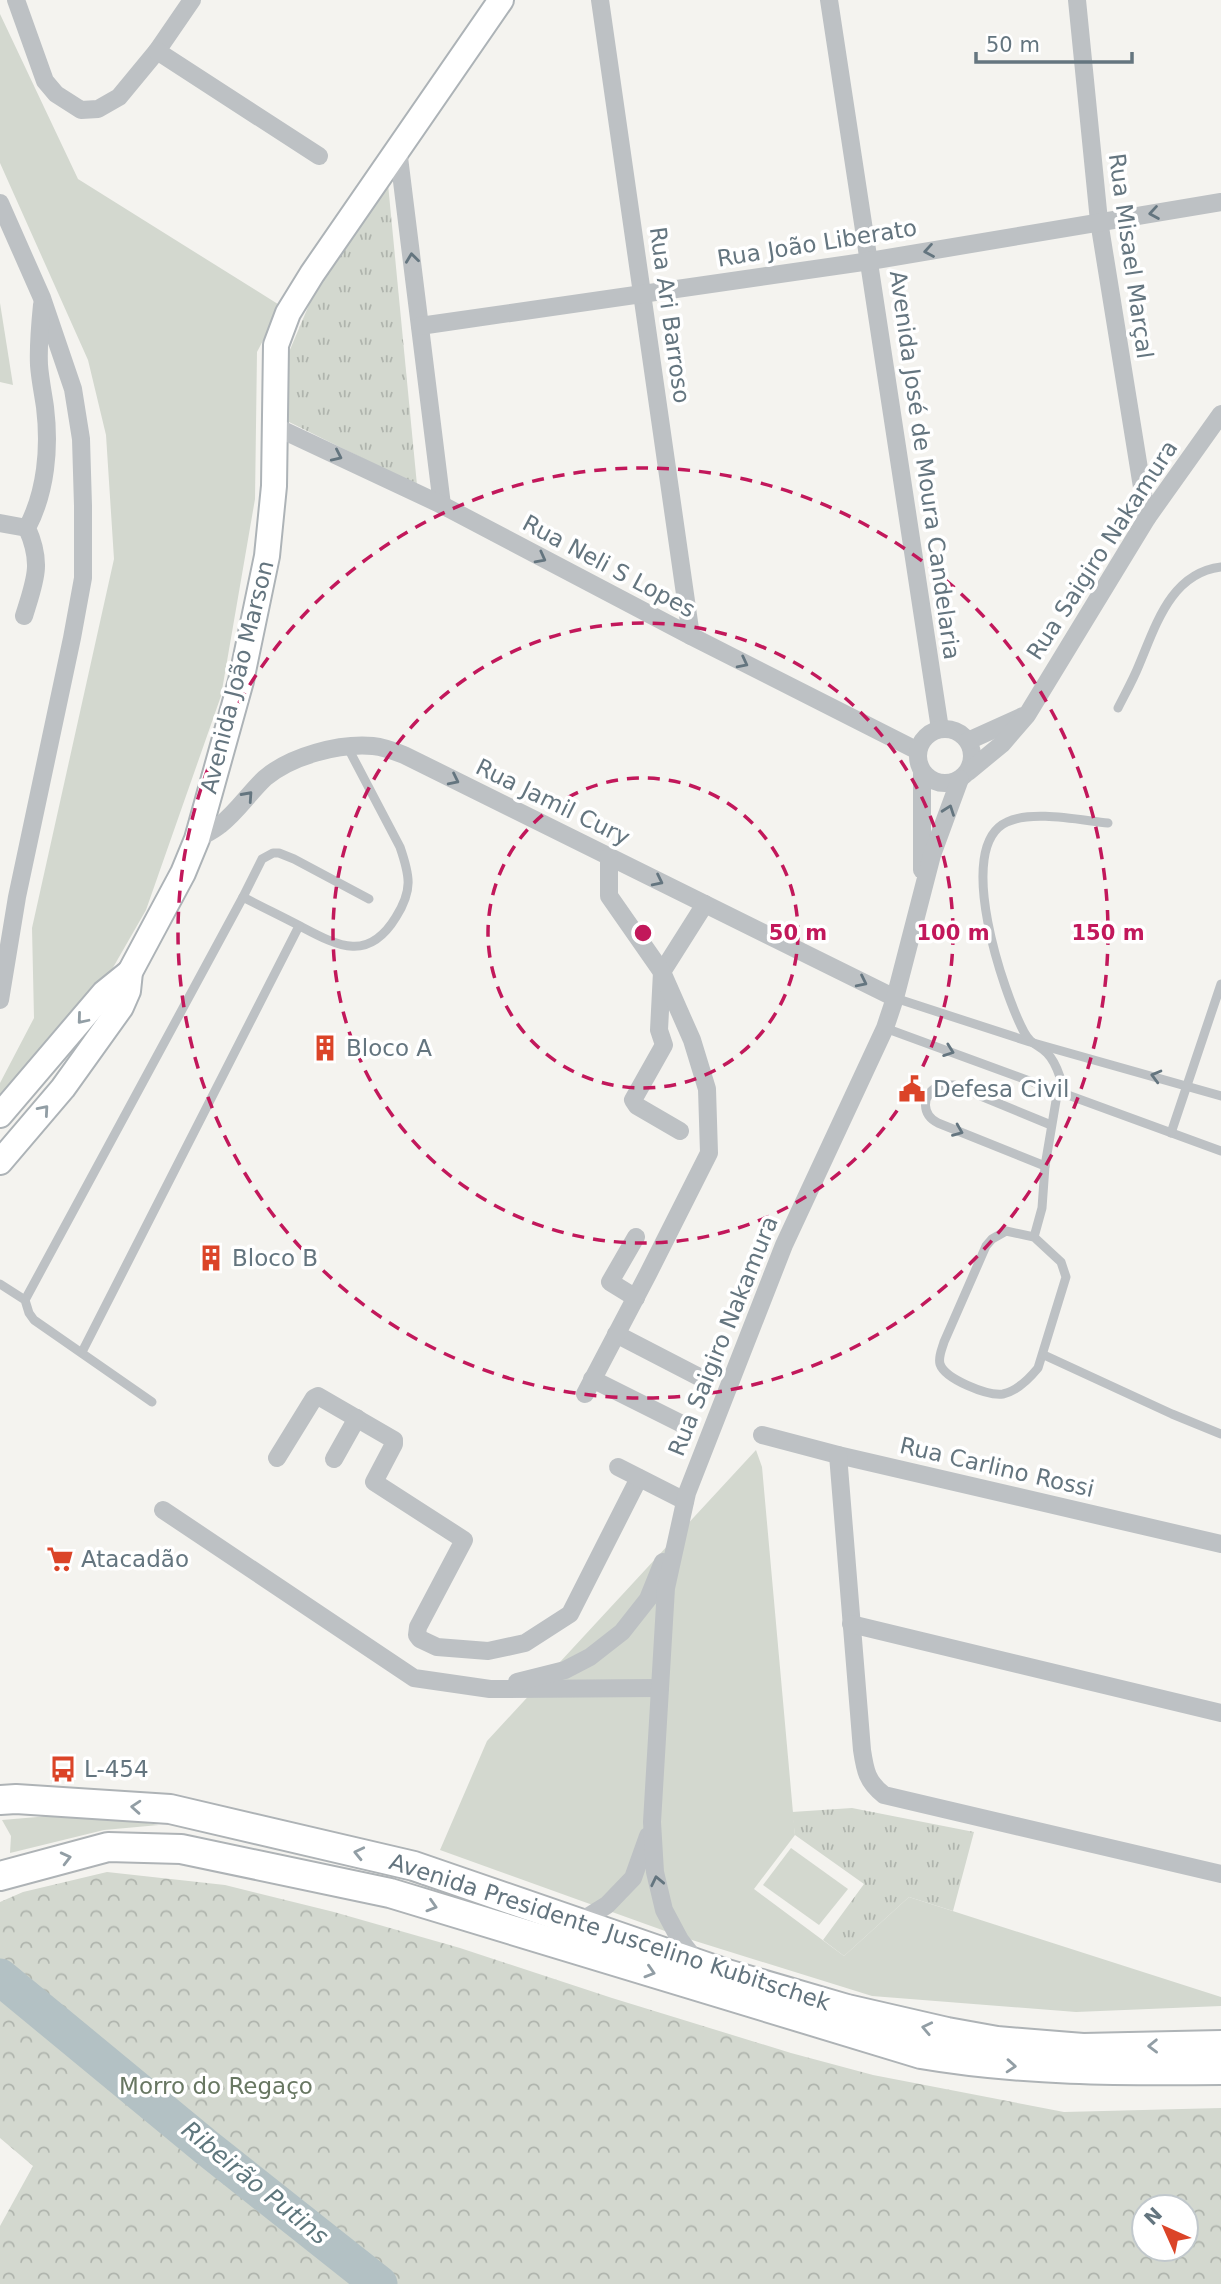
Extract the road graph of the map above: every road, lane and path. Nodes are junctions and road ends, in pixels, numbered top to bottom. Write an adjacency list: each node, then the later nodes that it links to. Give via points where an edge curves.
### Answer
1 (16, 0): 7 (street, via 45,81 81,110 98,109 119,97)
2 (192, 0): 7 (street)
3 (501, 0): 8 (main road, Avenida João Marson)
4 (600, 0): 14 (street, Rua Ari Barroso)
5 (829, 0): 13 (street, Avenida José de Moura Candelaria)
6 (1077, 0): 12 (street, Rua Misael Marçal)
7 (157, 51): 9 (street)
8 (398, 149): 16 (street, one-way to 8); 18 (main road, Avenida João Marson, via 288,313 276,345)
9 (319, 156)
10 (1221, 202): 12 (street, Rua João Liberato, one-way to 12)
11 (0, 203): 15 (street)
12 (1099, 221): 13 (street, Rua João Liberato, one-way to 13); 20 (street, Rua Misael Marçal)
13 (870, 261): 14 (street, Rua João Liberato); 28 (street, Avenida José de Moura Candelaria)
14 (642, 293): 16 (street, Rua João Liberato); 25 (street, Rua Ari Barroso)
15 (42, 298): 22 (street, via 39,366 45,410 44,476 38,508); 46 (street, via 73,389 81,439 83,578)
16 (420, 326): 19 (street)
17 (1221, 414): 20 (street, Rua Saigiro Nakamura)
18 (276, 427): 19 (street, Rua Neli S Lopes, one-way to 19); 35 (main road, Avenida João Marson, via 271,522 261,589)
19 (442, 505): 25 (street, Rua Neli S Lopes, one-way to 25)
20 (1147, 518): 27 (street, Rua Saigiro Nakamura)
21 (0, 523): 22 (street)
22 (27, 528): 24 (street, via 37,563)
23 (1221, 567): 26 (lane, via 1196,573 1179,587 1162,612)
24 (24, 616)
25 (691, 636): 31 (street, Rua Neli S Lopes, one-way to 31)
26 (1118, 708)
27 (1027, 715): 29 (street); 33 (street, Rua Saigiro Nakamura)
28 (940, 729): 29 (street, via 951,729); 31 (street, via 930,733)
29 (968, 741): 33 (street, via 972,762)
30 (348, 748): 35 (street, Rua Jamil Cury, one-way to 30, via 219,825 279,768 313,753); 36 (street, Rua Jamil Cury, one-way to 36, via 372,746 404,755); 41 (lane, via 400,847 408,892 390,927 380,938 359,947 333,944)
31 (918, 751): 32 (street)
32 (922, 771): 33 (street, via 939,783); 37 (street, Rua Saigiro Nakamura)
33 (964, 776): 37 (street, Rua Saigiro Nakamura, one-way to 33)
34 (1108, 823): 48 (lane, via 1024,816 999,826 985,849 983,900 1015,1014)
35 (197, 839): 42 (main road, Avenida João Marson)
36 (609, 857): 40 (street, Rua Jamil Cury, one-way to 40); 43 (street, via 609,896)
37 (922, 888): 45 (street, Rua Saigiro Nakamura)
38 (243, 897): 39 (lane, via 262,859 279,853); 41 (lane); 63 (lane)
39 (369, 899)
40 (705, 904): 43 (street); 45 (street, Rua Jamil Cury, one-way to 45)
41 (299, 926): 65 (lane)
42 (130, 972): 52 (main road, Avenida João Marson, one-way to 52, via 104,993); 57 (main road, Avenida João Marson, one-way to 42, via 64,1088 111,1022 128,991)
43 (662, 972): 54 (street, via 659,1030 664,1045 633,1100); 62 (street, via 692,1040 706,1089 709,1153)
44 (1221, 984): 49 (lane)
45 (895, 998): 47 (street, Rua Saigiro Nakamura); 48 (lane)
46 (0, 1000)
47 (885, 1028): 50 (lane, one-way to 50); 78 (street, Rua Saigiro Nakamura, via 784,1245)
48 (1030, 1042): 49 (lane, one-way to 48); 50 (lane, via 1055,1063 1060,1077)
49 (1187, 1085): 51 (lane); 55 (lane)
50 (1057, 1090): 53 (lane); 55 (lane)
51 (1221, 1096)
52 (0, 1115)
53 (1051, 1125): 58 (lane); 58 (lane, one-way to 58, via 954,1084 936,1088 925,1107 930,1119 938,1123)
54 (680, 1130)
55 (1171, 1133): 56 (lane)
56 (1221, 1151)
57 (0, 1162)
58 (1045, 1166): 60 (lane)
59 (636, 1237): 62 (street, via 610,1282)
60 (1034, 1237): 66 (lane, via 1061,1262 1066,1277); 66 (lane, via 1006,1231 986,1246 939,1358 943,1370 955,1379 1002,1394 1027,1380)
61 (0, 1284): 63 (lane)
62 (636, 1297): 64 (street)
63 (25, 1300): 65 (lane, via 34,1320)
64 (616, 1334): 67 (street); 70 (street, via 588,1387)
65 (82, 1352): 68 (lane)
66 (1044, 1355): 71 (lane)
67 (703, 1379)
68 (152, 1402)
69 (357, 1418): 74 (street, via 322,1397 314,1398); 75 (street); 77 (street, via 394,1440 374,1482 463,1536 418,1627 419,1639 437,1647 488,1651 524,1643 570,1614)
70 (684, 1425)
71 (1221, 1434)
72 (762, 1435): 73 (street, Rua Carlino Rossi)
73 (838, 1455): 81 (street, Rua Carlino Rossi); 82 (street)
74 (277, 1458)
75 (334, 1459)
76 (618, 1466): 77 (street)
77 (639, 1478): 78 (street)
78 (685, 1501): 80 (street, Rua Saigiro Nakamura)
79 (163, 1510): 84 (street, via 414,1678)
80 (679, 1524): 83 (street, Rua Saigiro Nakamura, via 666,1588); 84 (street, via 648,1599 622,1632 565,1670)
81 (1221, 1544)
82 (851, 1624): 85 (street); 88 (street, via 865,1771 884,1795)
83 (660, 1688): 84 (street); 87 (street, Rua Saigiro Nakamura)
84 (490, 1689)
85 (1221, 1713)
86 (0, 1800): 90 (main road, Avenida Presidente Juscelino Kubitschek, one-way to 86, via 414,1866 170,1809)
87 (652, 1822): 90 (street, Rua Saigiro Nakamura, via 633,1878 607,1905); 91 (street, Rua Saigiro Nakamura, one-way to 87, via 664,1910 655,1872)
88 (1221, 1874)
89 (0, 1876): 93 (main road, Avenida Presidente Juscelino Kubitschek, one-way to 93, via 108,1847 181,1849 390,1893 921,2054 976,2064 1063,2069)
90 (578, 1923): 91 (main road, Avenida Presidente Juscelino Kubitschek)
91 (698, 1963): 92 (main road, Avenida Presidente Juscelino Kubitschek, one-way to 91, via 1083,2048 997,2041 847,2009)
92 (1221, 2045)
93 (1221, 2070)

